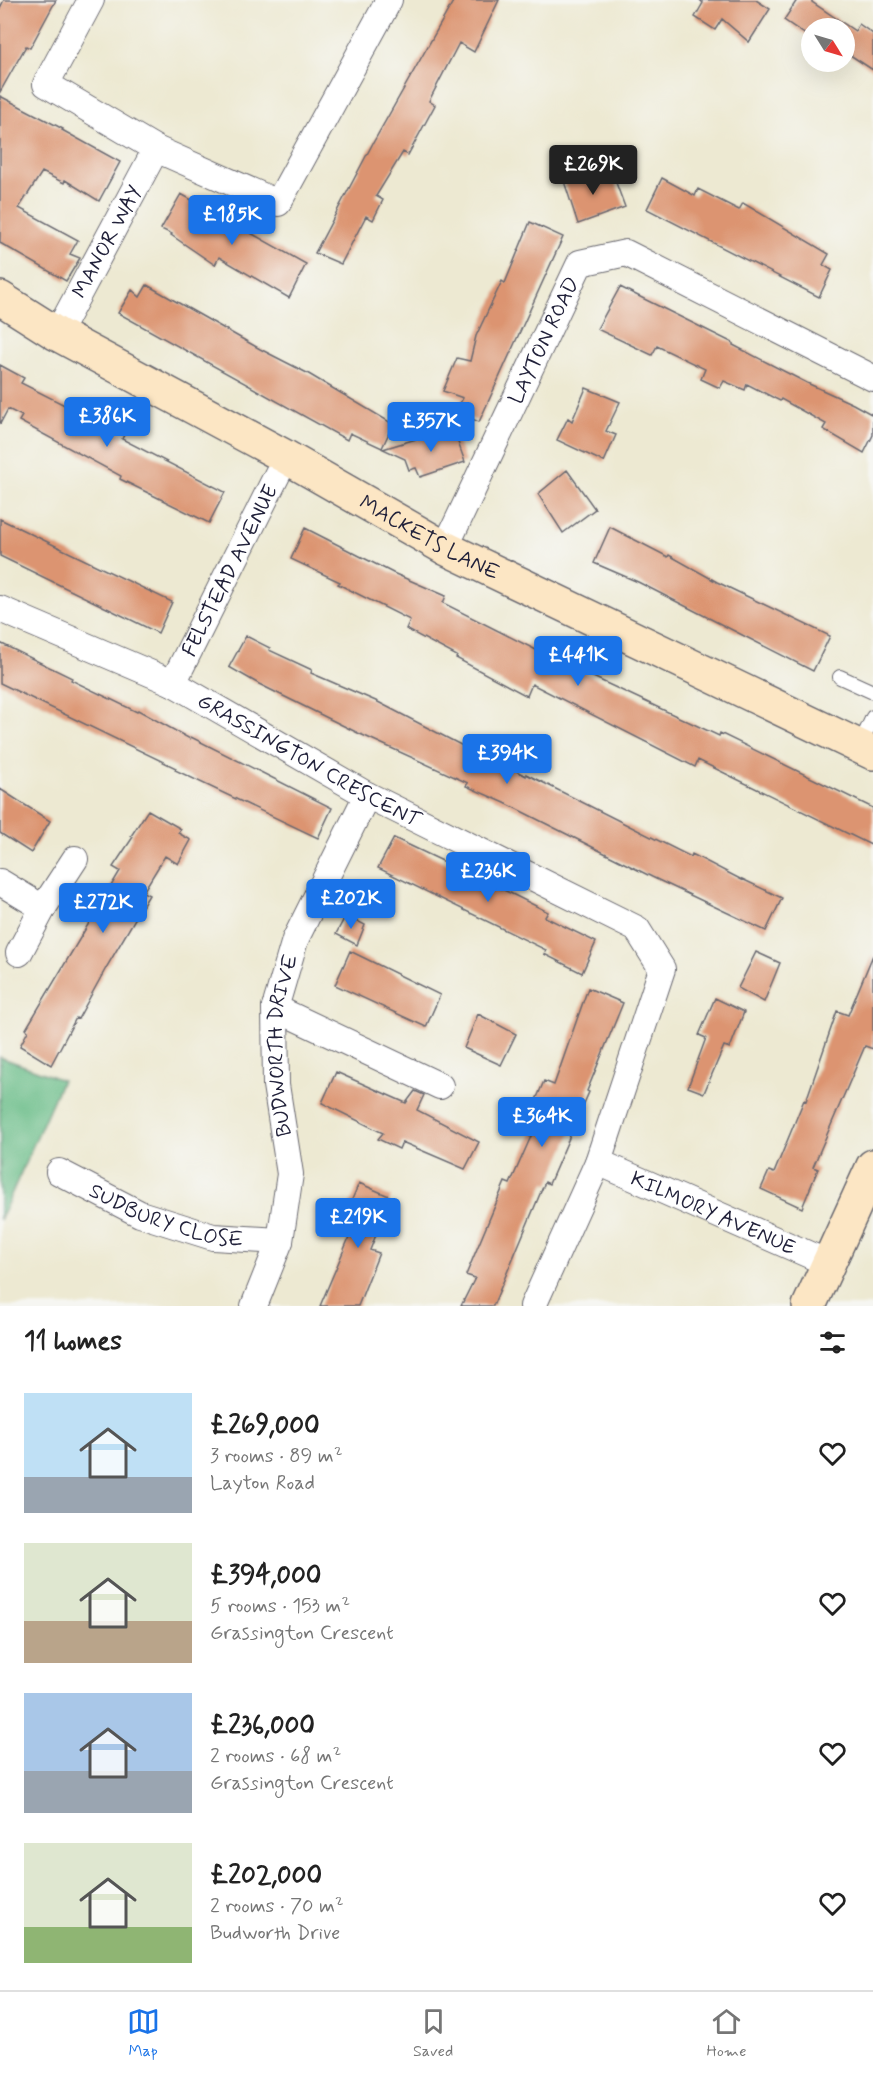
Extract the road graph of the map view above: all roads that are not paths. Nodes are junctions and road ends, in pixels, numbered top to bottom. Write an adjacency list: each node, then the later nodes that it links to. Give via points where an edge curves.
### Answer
1 (91, 0): 3 (street, via 46,84)
2 (389, 0): 3 (street, via 278,203)
3 (156, 149): 5 (street, MANOR WAY)
4 (0, 298): 5 (street, MACKETS LANE)
5 (57, 334): 7 (street, MACKETS LANE)
6 (873, 378): 8 (street, LAYTON ROAD, via 626,253 580,263)
7 (286, 457): 8 (street, MACKETS LANE); 11 (street, FELSTEAD AVENUE)
8 (445, 548): 14 (street, MACKETS LANE)
9 (0, 609): 11 (street, GRASSINGTON CRESCENT)
10 (840, 677): 12 (lane)
11 (173, 683): 15 (street, GRASSINGTON CRESCENT)
12 (873, 692)
13 (873, 717): 14 (lane)
14 (866, 750)
15 (367, 795): 20 (street, BUDWORTH DRIVE, via 296,940); 22 (street, GRASSINGTON CRESCENT, via 637,929 650,949 662,969)
16 (75, 859): 18 (street)
17 (0, 882): 18 (street)
18 (43, 908): 19 (street)
19 (19, 952)
20 (276, 1008): 21 (street); 25 (street, BUDWORTH DRIVE, via 276,1085 290,1174)
21 (440, 1086)
22 (598, 1162): 26 (street, KILMORY AVENUE); 28 (street, GRASSINGTON CRESCENT)
23 (873, 1166): 26 (street)
24 (59, 1172): 25 (street, SUDBURY CLOSE, via 140,1214 213,1237)
25 (280, 1241): 27 (street, BUDWORTH DRIVE)
26 (828, 1263): 29 (street)
27 (254, 1306)
28 (533, 1306)
29 (809, 1306)

